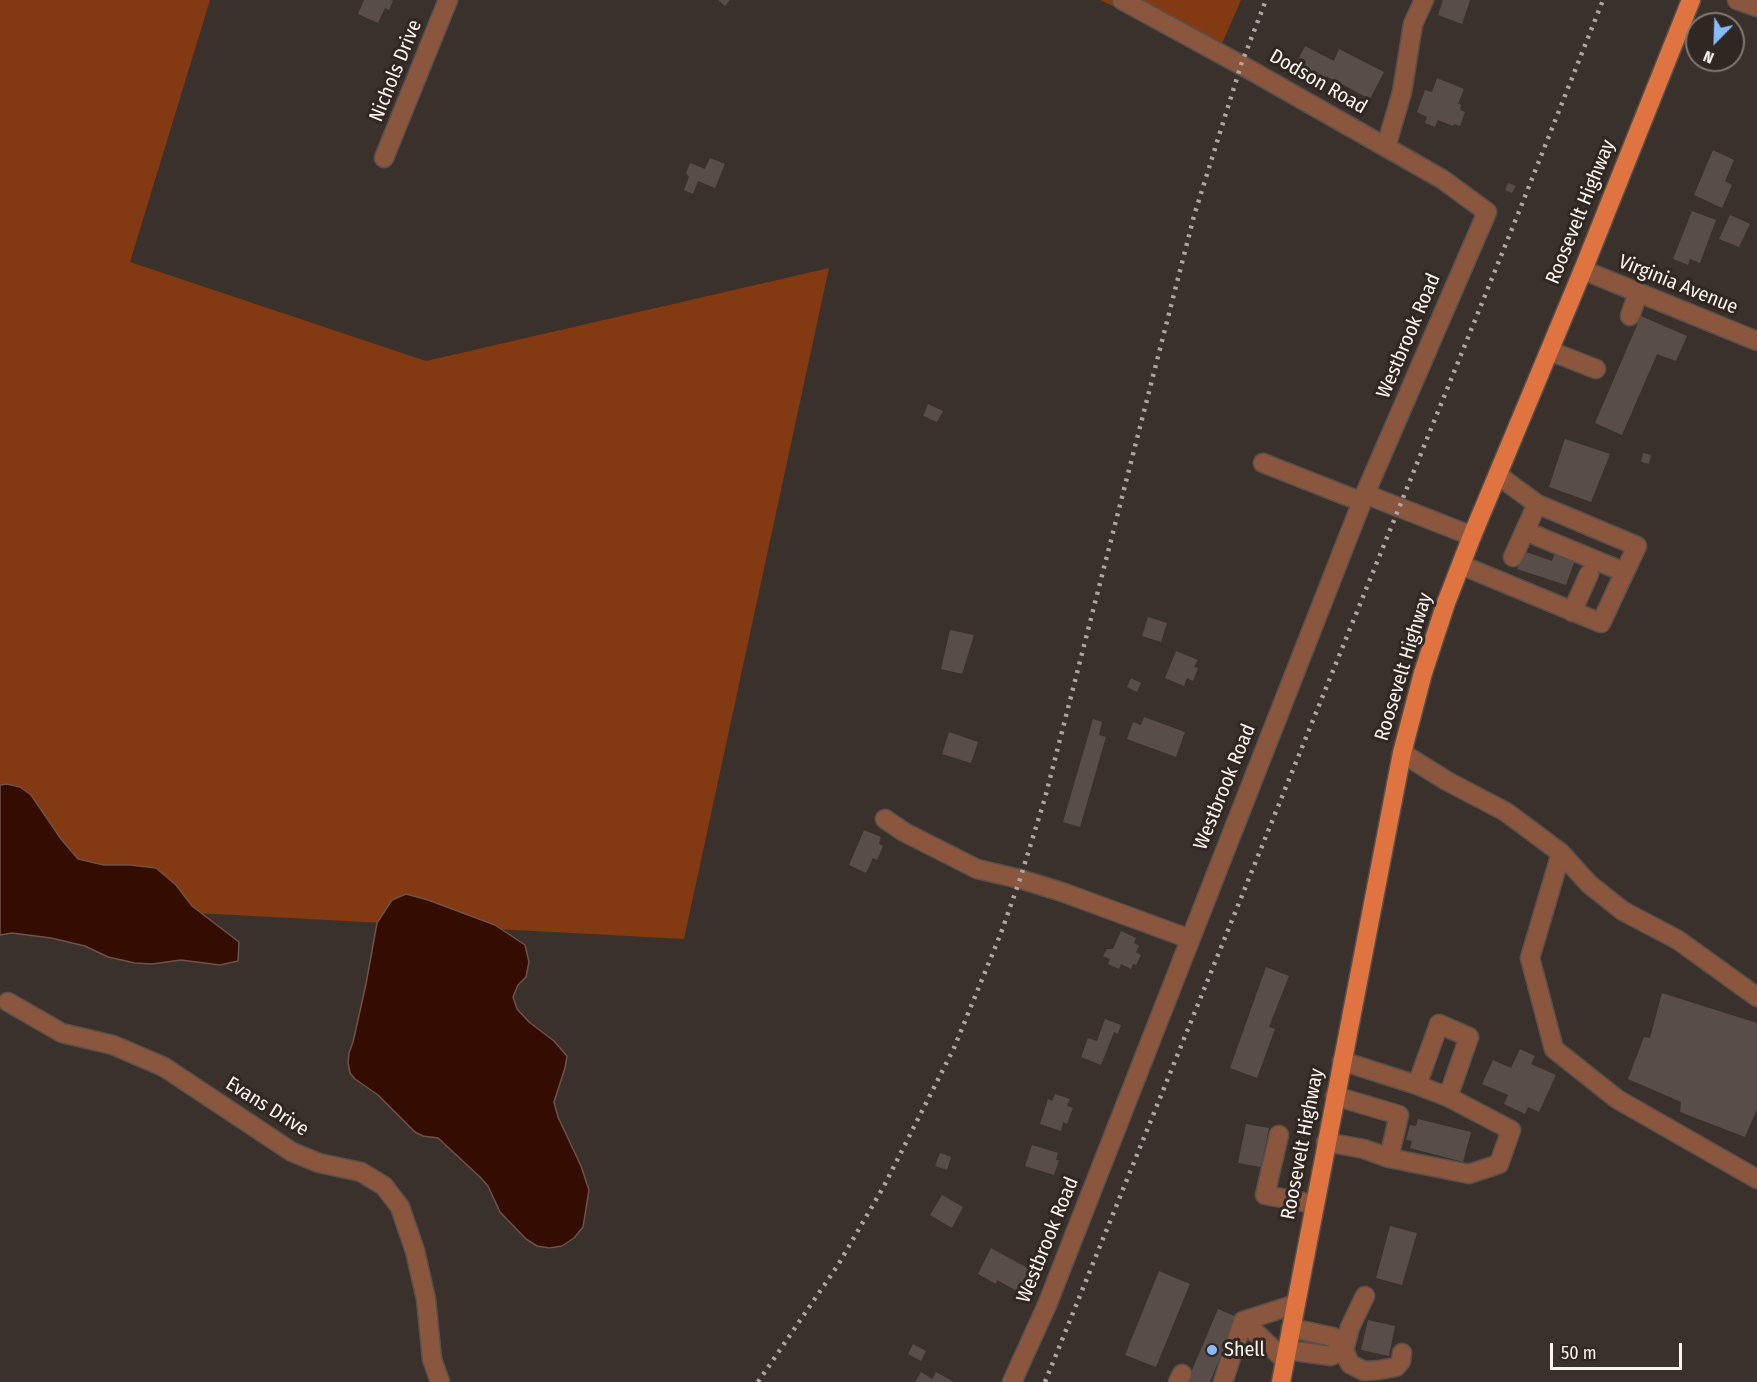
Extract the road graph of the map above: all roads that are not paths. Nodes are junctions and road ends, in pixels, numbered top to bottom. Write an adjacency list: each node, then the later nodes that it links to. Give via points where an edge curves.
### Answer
1 (448, 0): 8 (street, Nichols Drive)
2 (1122, 0): 7 (street, Dodson Road)
3 (1424, 0): 7 (street, via 1413,24 1402,92)
4 (1691, 0): 10 (main road, Roosevelt Highway)
5 (1737, 0): 6 (street)
6 (1757, 7)
7 (1386, 147): 9 (street, Dodson Road, via 1442,178)
8 (384, 158)
9 (1487, 212): 18 (street, Westbrook Road)
10 (1583, 270): 11 (street, Virginia Avenue); 14 (main road, Roosevelt Highway)
11 (1638, 292): 12 (street); 13 (street, Virginia Avenue)
12 (1629, 316)
13 (1757, 341)
14 (1550, 351): 15 (street); 17 (main road, Roosevelt Highway)
15 (1596, 369)
16 (1263, 463): 18 (street)
17 (1498, 476): 19 (street); 21 (main road, Roosevelt Highway)
18 (1364, 498): 21 (street); 30 (street, Westbrook Road)
19 (1537, 504): 20 (street); 24 (street, via 1636,546)
20 (1525, 531): 22 (street); 24 (street)
21 (1472, 537): 23 (main road, Roosevelt Highway)
22 (1513, 557)
23 (1461, 565): 26 (street); 27 (main road, Roosevelt Highway, via 1423,673)
24 (1624, 572): 26 (street, via 1601,623)
25 (1588, 574): 26 (street)
26 (1572, 612)
27 (1402, 753): 29 (street, via 1506,812); 33 (main road, Roosevelt Highway)
28 (885, 819): 30 (street, via 976,870 1062,892)
29 (1561, 853): 31 (street, via 1589,884 1623,911 1678,940); 40 (street, via 1530,958 1554,1049 1617,1099)
30 (1190, 939): 50 (street, Westbrook Road, via 1047,1305)
31 (1757, 997)
32 (8, 1002): 49 (street, Evans Drive, via 62,1033 113,1046 164,1067 292,1152 361,1172 384,1186 400,1207 415,1251 426,1299 432,1359)
33 (1342, 1061): 34 (street); 35 (main road, Roosevelt Highway)
34 (1417, 1085): 36 (street); 36 (street, via 1438,1024 1469,1037)
35 (1335, 1096): 38 (main road, Roosevelt Highway); 39 (street, via 1399,1115)
36 (1448, 1097): 39 (street, via 1510,1130 1500,1164 1469,1174)
37 (1279, 1135): 41 (street, via 1265,1195)
38 (1326, 1142): 39 (street); 41 (main road, Roosevelt Highway)
39 (1389, 1158)
40 (1757, 1179)
41 (1314, 1204): 43 (main road, Roosevelt Highway)
42 (1365, 1296): 46 (street)
43 (1296, 1304): 44 (street); 45 (main road, Roosevelt Highway)
44 (1243, 1321): 48 (street); 51 (street)
45 (1291, 1328): 46 (street, via 1334,1337); 48 (main road, Roosevelt Highway)
46 (1344, 1350): 47 (street, via 1350,1364 1364,1371 1396,1367); 48 (street, via 1331,1356)
47 (1402, 1353)
48 (1286, 1355): 52 (main road, Roosevelt Highway)
49 (440, 1382)
50 (1012, 1382)
51 (1223, 1382)
52 (1281, 1382)

